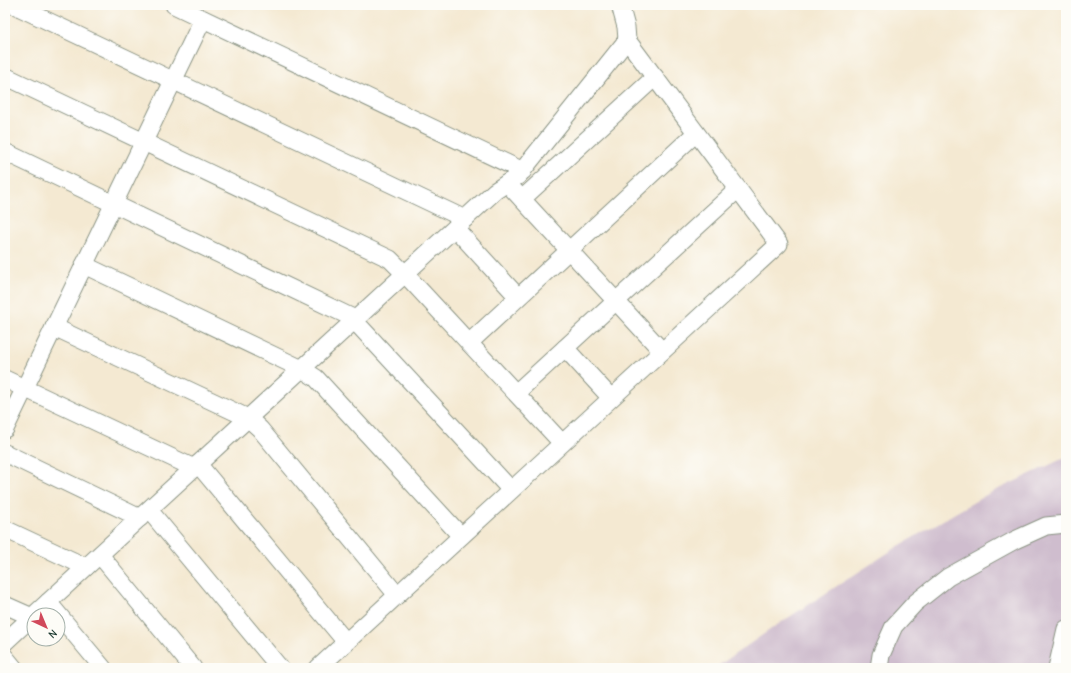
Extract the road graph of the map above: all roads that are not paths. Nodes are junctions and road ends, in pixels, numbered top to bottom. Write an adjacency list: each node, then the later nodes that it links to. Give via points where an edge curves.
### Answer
1 (14, 5): 8 (street)
2 (174, 5): 4 (street)
3 (620, 5): 5 (street)
4 (203, 19): 8 (street); 12 (street)
5 (627, 40): 7 (street); 12 (street)
6 (5, 76): 10 (street)
7 (655, 77): 9 (street); 15 (street)
8 (173, 80): 10 (street); 17 (street)
9 (696, 133): 14 (street); 18 (street)
10 (144, 142): 16 (street); 20 (street, via 384,256)
11 (5, 152): 16 (street)
12 (523, 171): 13 (street)
13 (507, 183): 15 (street); 17 (street)
14 (738, 189): 22 (street); 27 (street, via 779,244)
15 (522, 199): 18 (street)
16 (114, 204): 19 (street); 23 (street)
17 (460, 223): 20 (street); 21 (street)
18 (569, 250): 21 (street); 22 (street)
19 (84, 265): 24 (street); 28 (street)
20 (405, 274): 23 (street); 25 (street)
21 (518, 297): 25 (street)
22 (616, 301): 26 (street); 27 (street)
23 (355, 320): 28 (street); 38 (street)
24 (54, 327): 30 (street); 33 (street)
25 (469, 342): 31 (street)
26 (565, 348): 31 (street); 32 (street)
27 (662, 351): 32 (street)
28 (302, 368): 33 (street); 42 (street, via 316,378)
29 (5, 379): 30 (street)
30 (25, 388): 34 (street); 37 (street)
31 (516, 393): 35 (street)
32 (611, 398): 35 (street)
33 (248, 418): 37 (street); 45 (street, via 260,429)
34 (5, 429)
35 (562, 444): 38 (street)
36 (5, 453): 39 (street)
37 (196, 466): 39 (street); 53 (street)
38 (511, 490): 42 (street)
39 (145, 514): 43 (street); 58 (street)
40 (1066, 524): 60 (street, via 1040,528 948,577 915,603 894,626 881,655)
41 (5, 529): 44 (street)
42 (461, 536): 45 (street)
43 (100, 555): 44 (street); 57 (street)
44 (86, 567): 46 (street)
45 (397, 595): 53 (street)
46 (48, 602): 48 (street); 56 (street)
47 (5, 604): 49 (street)
48 (43, 607)
49 (26, 613)
50 (26, 622): 52 (street)
51 (1066, 629): 61 (street)
52 (5, 642)
53 (346, 642): 59 (street)
54 (5, 657): 55 (street)
55 (14, 668)
56 (103, 668)
57 (193, 668)
58 (280, 668)
59 (318, 668)
60 (879, 668)
61 (1058, 668)

